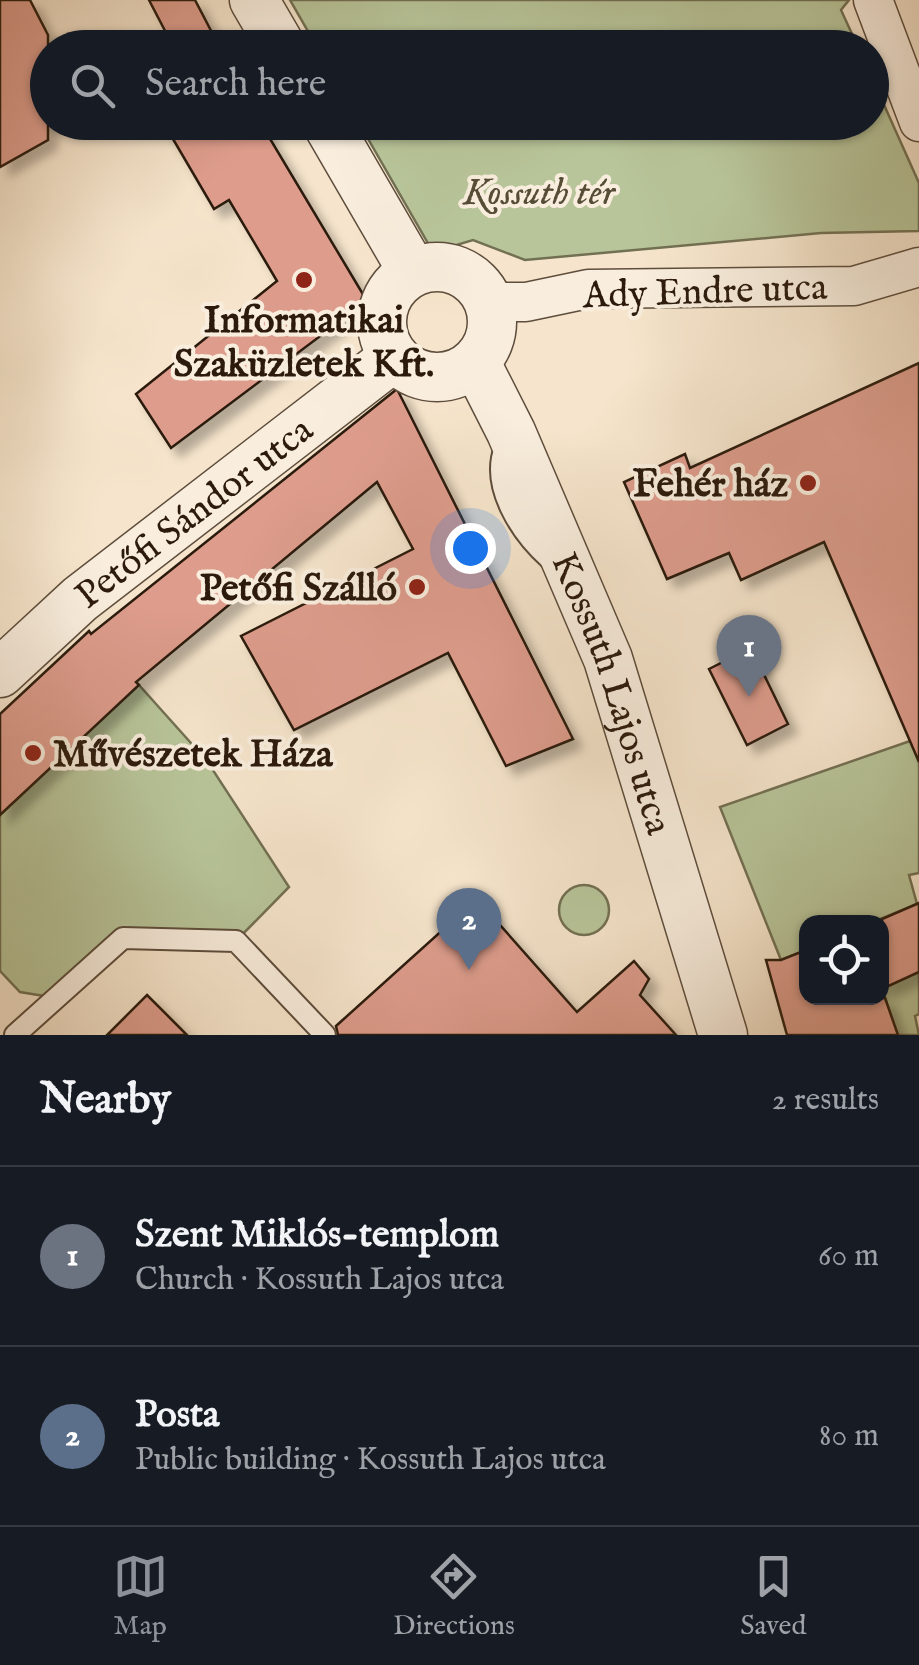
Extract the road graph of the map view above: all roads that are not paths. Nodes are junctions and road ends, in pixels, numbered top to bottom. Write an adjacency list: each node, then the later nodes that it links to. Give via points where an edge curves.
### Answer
1 (254, 0): 3 (street)
2 (874, 0): 4 (street)
3 (272, 30)
4 (885, 30)
5 (889, 41): 6 (street)
6 (919, 122)
7 (336, 140): 9 (street)
8 (919, 266): 10 (street, Ady Endre utca, via 854,286 588,289)
9 (413, 272): 10 (street, via 458,270); 11 (street, via 389,294 383,310 385,342)
10 (490, 302): 12 (street, via 491,335)
11 (394, 357): 12 (street, via 424,376 460,373); 13 (street, Petőfi Sándor utca, via 80,599)
12 (476, 362): 16 (street, Kossuth Lajos utca, via 608,660)
13 (0, 673)
14 (15, 1035): 15 (lane, via 123,938 236,941)
15 (326, 1035)
16 (723, 1035)

